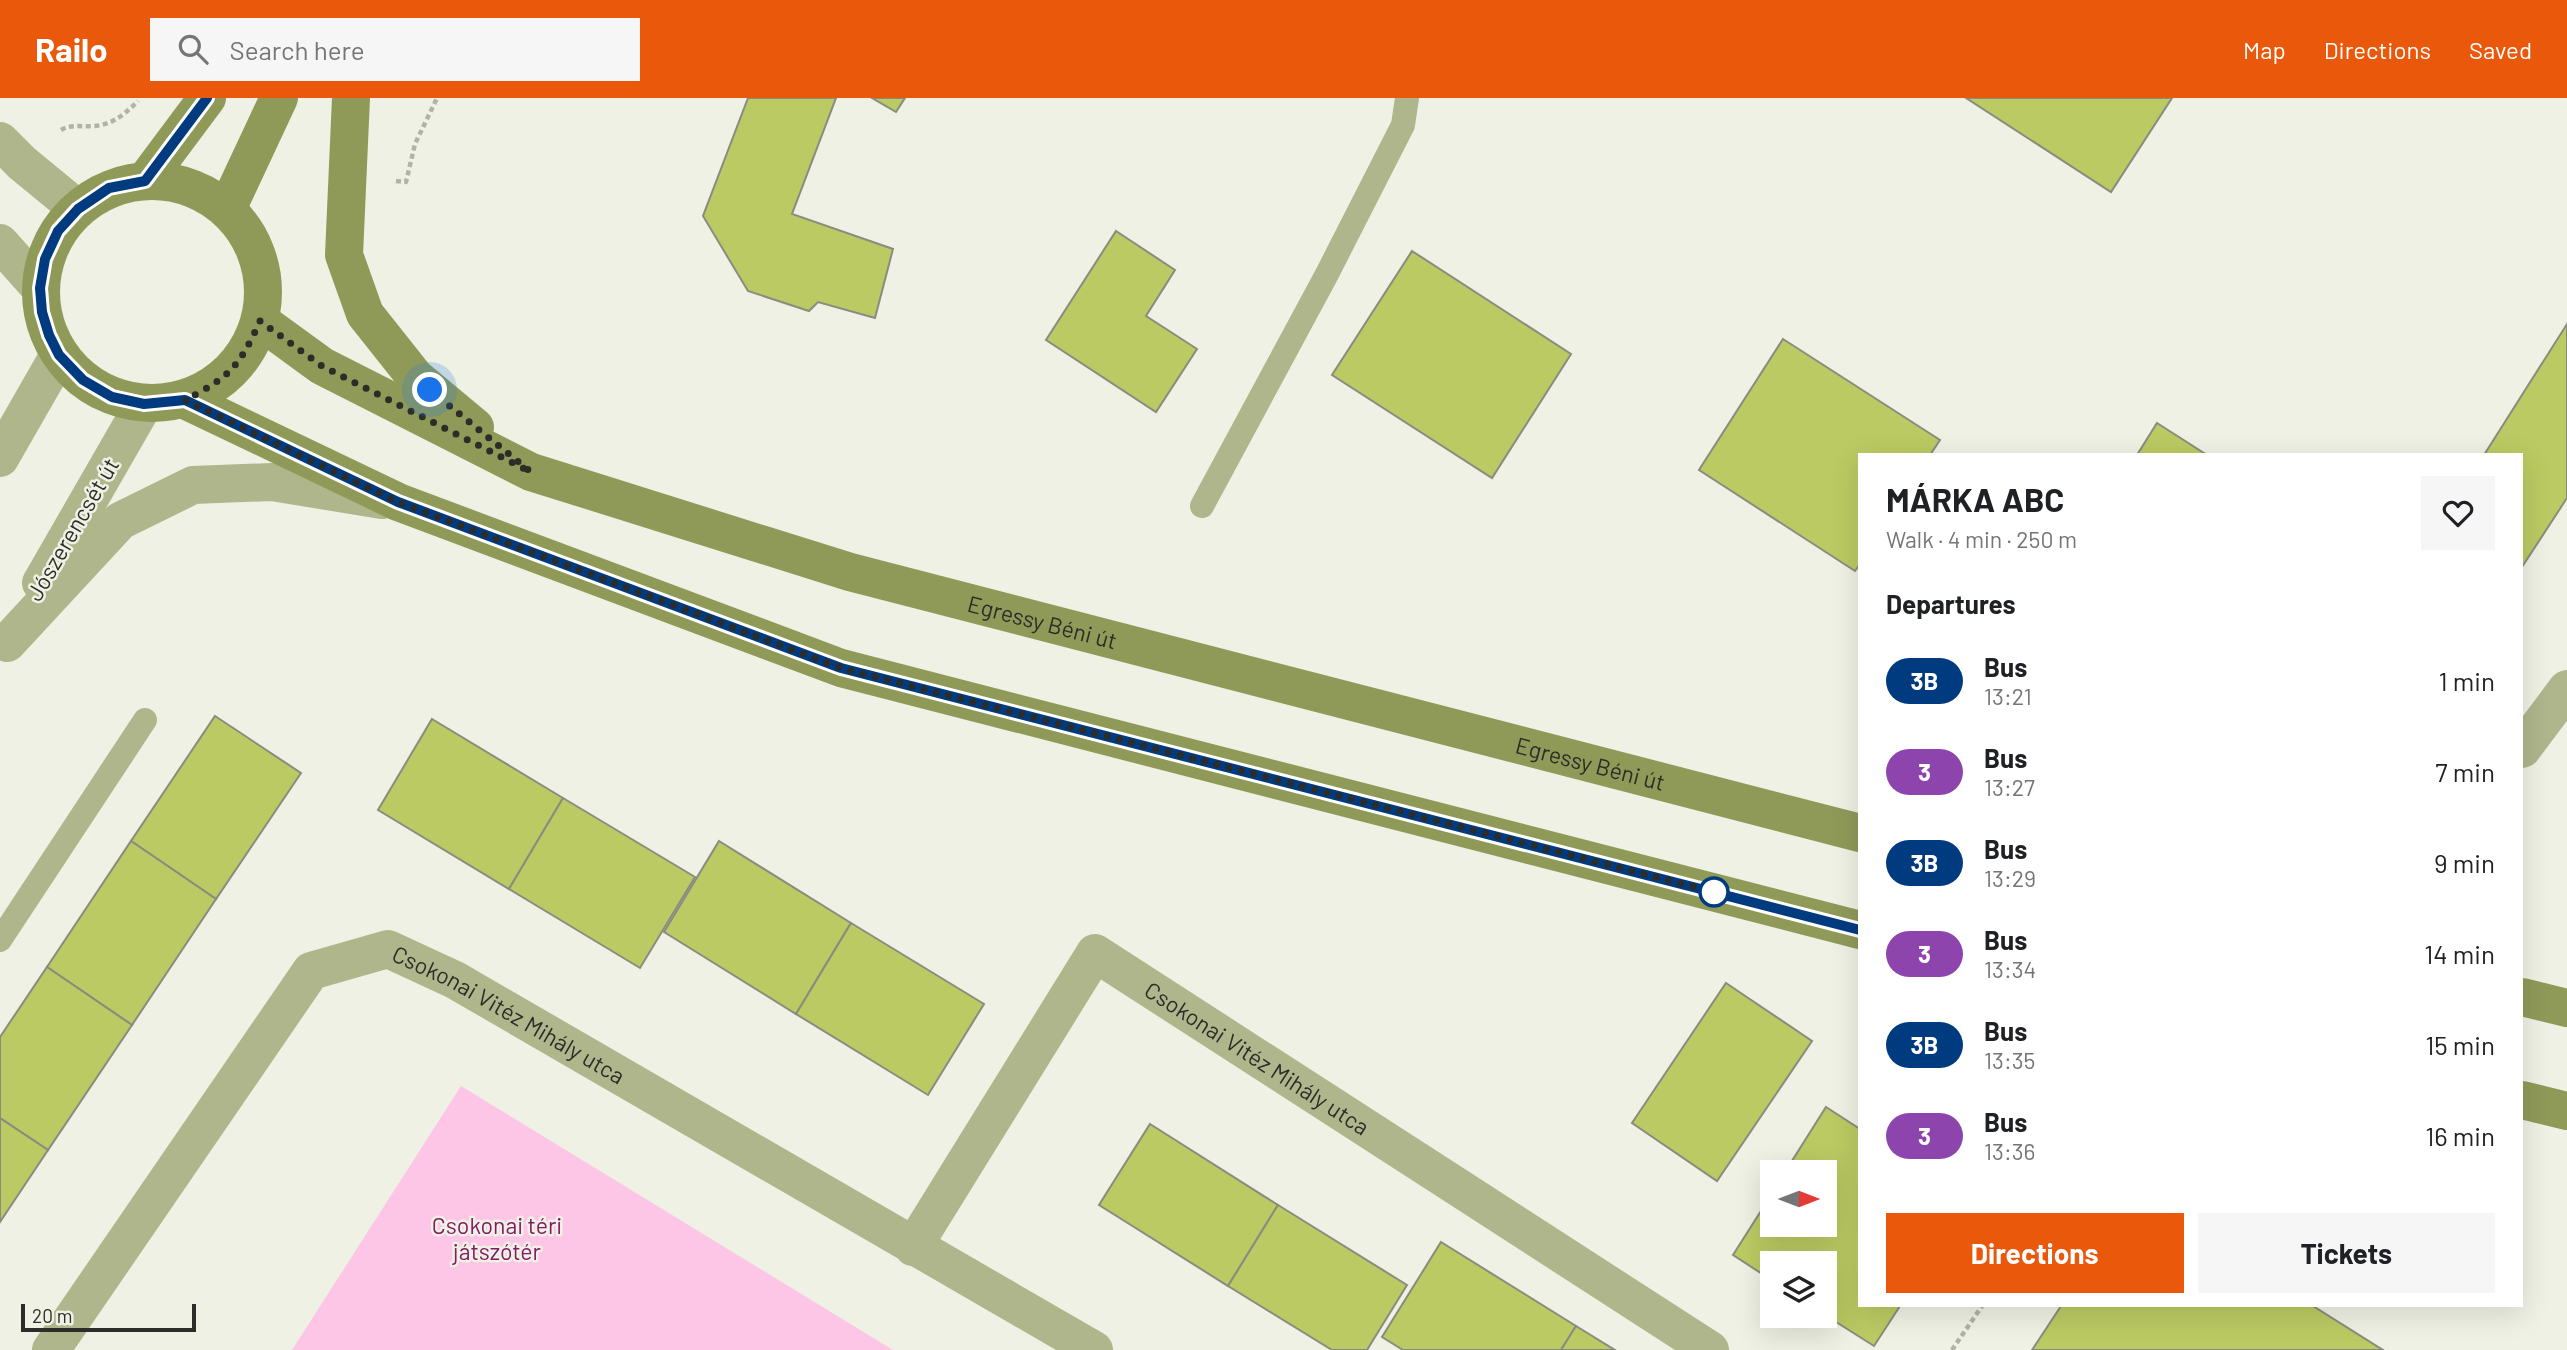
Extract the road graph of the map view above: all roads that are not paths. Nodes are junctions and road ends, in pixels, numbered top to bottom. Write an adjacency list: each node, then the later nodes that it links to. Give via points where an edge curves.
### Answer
1 (206, 98): 6 (street)
2 (279, 98): 8 (street)
3 (351, 98): 16 (street, via 344,255 365,314 415,377)
4 (1407, 98): 18 (lane, via 1403,125)
5 (0, 141): 7 (street)
6 (145, 181): 7 (street, via 109,188); 8 (street, via 175,183 202,192)
7 (78, 209): 10 (street, via 58,231 45,259)
8 (227, 209): 11 (street, via 243,227 262,272)
9 (0, 243): 10 (street)
10 (40, 288): 12 (street, via 42,312)
11 (260, 321): 13 (street, via 244,355 219,382); 16 (street, Egressy Béni út, via 322,366)
12 (59, 355): 14 (street, via 83,380 112,397); 15 (street)
13 (185, 400): 14 (street); 17 (street)
14 (144, 404): 19 (street, Jószerencsét út)
15 (0, 458)
16 (531, 472): 23 (street, Egressy Béni út, via 850,572)
17 (398, 502): 19 (street, via 272,482 193,485 120,521); 24 (street, via 841,668)
18 (1202, 506)
19 (3, 649)
20 (2567, 689): 22 (street)
21 (145, 720): 25 (lane)
22 (2523, 748)
23 (1858, 831)
24 (1858, 929)
25 (0, 940)
26 (2523, 997): 27 (street)
27 (2567, 1008)
28 (2523, 1100): 29 (street)
29 (2567, 1111)
30 (913, 1247): 31 (street, Csokonai Vitéz Mihály utca, via 455,981 388,949 311,971); 32 (street, Csokonai Vitéz Mihály utca); 33 (street, Csokonai Vitéz Mihály utca, via 1095,953)
31 (51, 1350)
32 (1094, 1350)
33 (1710, 1350)

